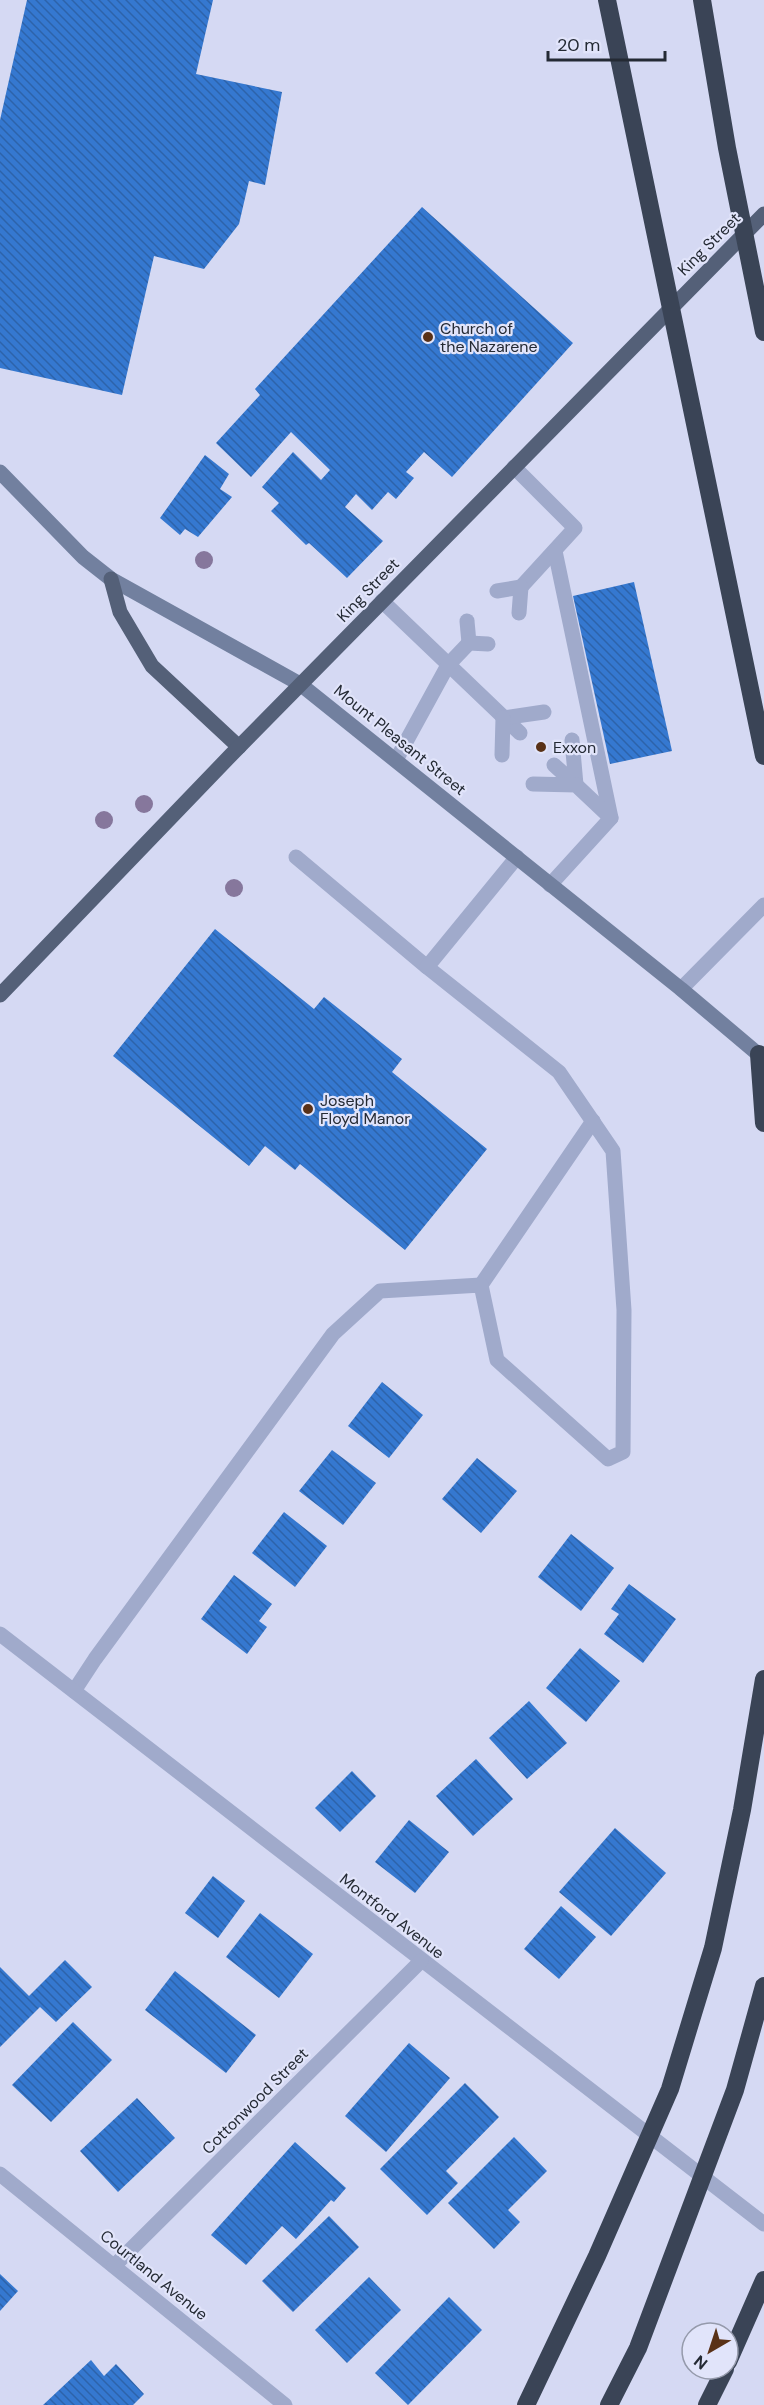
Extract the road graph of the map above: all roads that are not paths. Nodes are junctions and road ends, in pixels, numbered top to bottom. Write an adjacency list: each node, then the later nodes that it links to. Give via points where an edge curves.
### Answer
1 (607, 0): 24 (highway, bridge)
2 (702, 0): 4 (highway, bridge)
3 (764, 214): 5 (main road, King Street)
4 (764, 332)
5 (514, 467): 7 (street, via 575,528); 11 (main road, King Street)
6 (0, 472): 8 (main road, Mount Pleasant Street, via 83,557)
7 (555, 550): 9 (street); 29 (street)
8 (111, 579): 17 (main road, Mount Pleasant Street); 22 (main road, via 120,612 152,666)
9 (521, 587): 10 (street); 12 (street)
10 (497, 591)
11 (382, 601): 16 (street); 17 (main road, King Street)
12 (519, 613)
13 (467, 621): 14 (street)
14 (469, 643): 15 (street); 16 (street)
15 (488, 644)
16 (448, 664): 19 (street); 25 (street)
17 (300, 684): 22 (main road, King Street); 25 (main road, Mount Pleasant Street)
18 (544, 712): 19 (street)
19 (503, 718): 20 (street); 23 (street)
20 (520, 733)
21 (572, 740): 28 (street)
22 (239, 747): 36 (main road, King Street)
23 (502, 754)
24 (764, 756)
25 (396, 760): 31 (main road, Mount Pleasant Street)
26 (554, 765): 28 (street)
27 (533, 784): 28 (street)
28 (576, 785): 29 (street)
29 (611, 818): 32 (street)
30 (296, 857): 34 (street)
31 (517, 857): 32 (main road, Mount Pleasant Street); 34 (street)
32 (550, 885): 35 (main road, Mount Pleasant Street)
33 (764, 905): 35 (street)
34 (427, 967): 38 (street, via 559,1072)
35 (681, 989): 37 (main road, Mount Pleasant Street)
36 (0, 995)
37 (761, 1056): 39 (highway)
38 (592, 1121): 40 (street); 40 (street, via 613,1151 624,1310 623,1452 608,1459 497,1360)
39 (764, 1124)
40 (481, 1285): 43 (street, via 380,1291 333,1334)
41 (0, 1634): 43 (street, Montford Avenue)
42 (764, 1679): 53 (highway, bridge, via 713,1948 670,2089)
43 (74, 1691): 44 (street, Montford Avenue)
44 (422, 1961): 47 (street, Montford Avenue); 48 (street, Cottonwood Street)
45 (764, 1986): 54 (highway, bridge, via 735,2090 638,2348)
46 (0, 2174): 48 (street, Courtland Avenue)
47 (764, 2224)
48 (114, 2266): 52 (street, Courtland Avenue)
49 (764, 2280): 50 (highway)
50 (740, 2335)
51 (719, 2381): 55 (highway)
52 (285, 2405)
53 (526, 2405)
54 (609, 2405)
55 (707, 2405)

